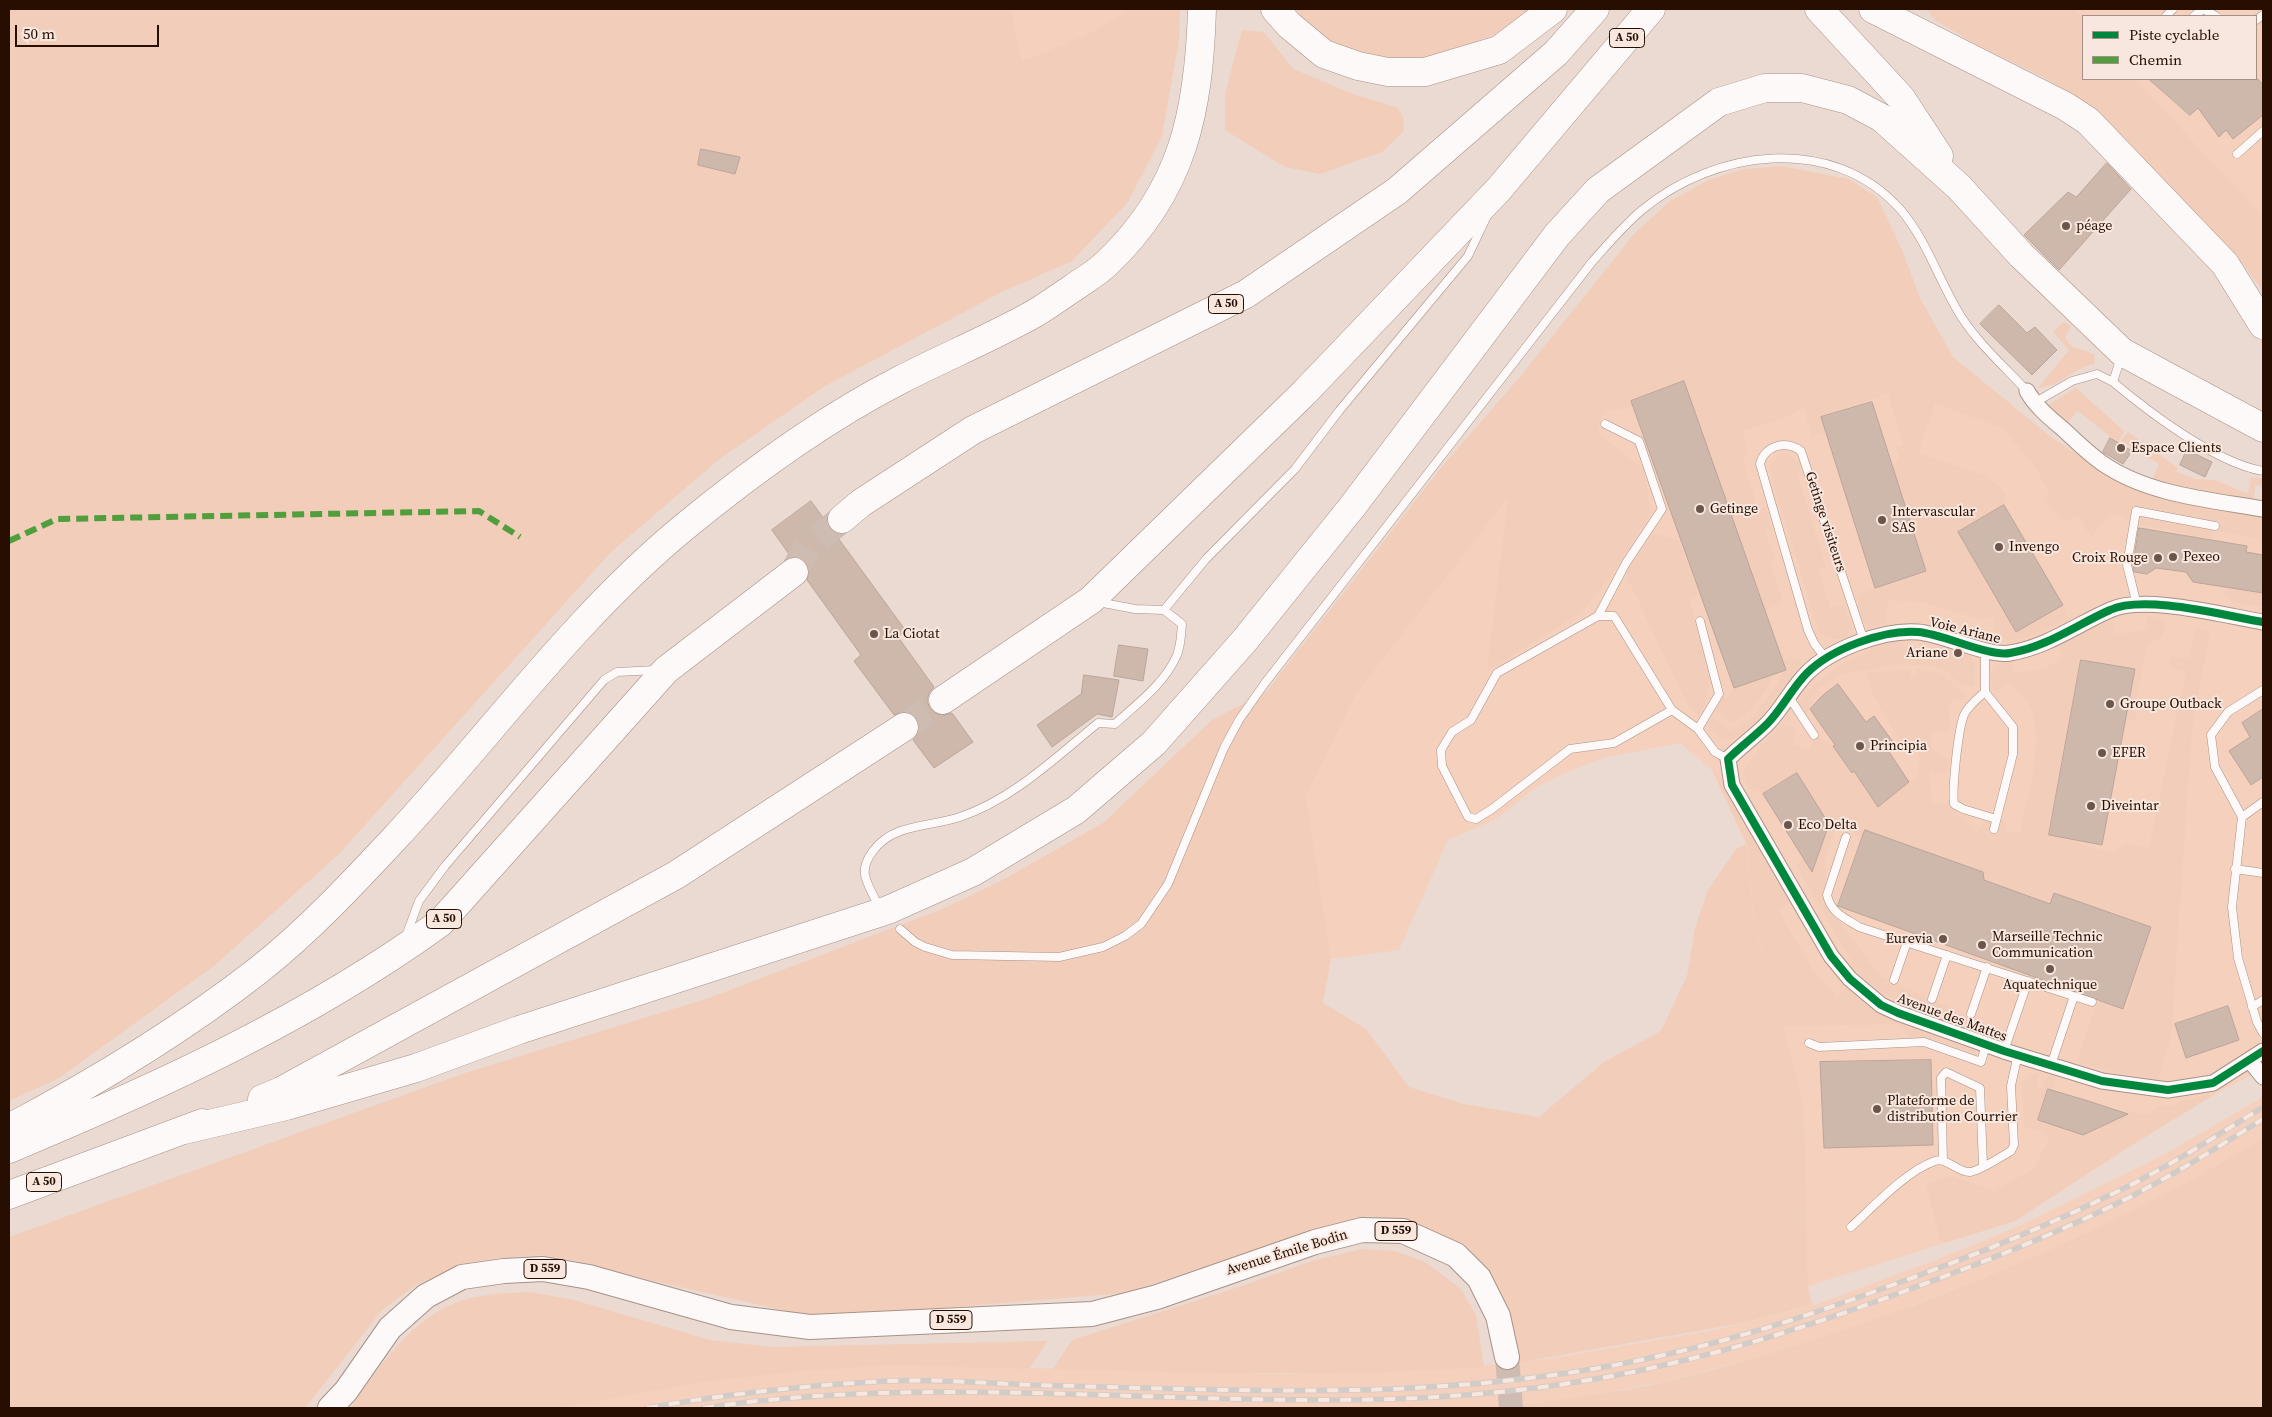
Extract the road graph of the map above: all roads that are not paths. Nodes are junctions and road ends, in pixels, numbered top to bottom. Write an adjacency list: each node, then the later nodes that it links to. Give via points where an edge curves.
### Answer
1 (1202, 9): 75 (highway, via 1191,122 1177,166 1148,216 1106,265 1033,315 898,381 822,424 742,481 634,572 396,837 312,922 261,968 150,1046 73,1094)
2 (1275, 9): 3 (highway, via 1324,54 1388,72 1425,72 1498,50)
3 (1553, 9)
4 (1595, 9): 24 (highway, A 50, via 1556,53 1397,191 1254,288 973,430 861,503)
5 (1651, 9): 15 (highway, A 50)
6 (1819, 9): 14 (highway, via 1901,98)
7 (1874, 9): 11 (highway)
8 (1910, 9): 11 (highway)
9 (2195, 15): 10 (lane, via 2203,9)
10 (2214, 15)
11 (1964, 55): 16 (highway, via 2065,106 2088,122 2225,264)
12 (2263, 131): 13 (lane)
13 (2237, 154)
14 (1959, 187): 17 (highway, via 2050,284); 76 (highway, via 1882,118 1848,100 1802,88 1765,88 1719,102 1598,190 1557,235 1352,507 1245,640 1154,743 1076,810 973,872 888,910 520,1030 416,1068 286,1106)
15 (1499, 189): 27 (highway, A 50, via 1304,393); 29 (lane, via 1468,256 1339,410 1295,469 1206,559)
16 (2263, 325)
17 (2122, 352): 18 (lane); 21 (highway)
18 (2113, 382): 19 (lane, via 2097,374); 22 (lane, via 2216,453)
19 (2031, 397): 23 (street, via 2105,465 2140,483); 54 (lane, via 1956,309 1916,231 1880,190 1857,176 1813,160 1759,159 1730,163 1700,175 1642,210 1592,262 1260,690 1224,748 1168,884 1141,924 1103,947 1059,957 952,954 915,942)
20 (1605, 424): 30 (lane, via 1639,441 1662,509 1626,563)
21 (2263, 428)
22 (2263, 471)
23 (2263, 509)
24 (842, 519)
25 (2215, 526): 28 (lane, via 2136,511 2127,564)
26 (794, 572): 36 (highway, A 50)
27 (1091, 600): 29 (lane, via 1135,609); 40 (highway, A 50)
28 (2137, 605): 32 (street, Voie Ariane, via 2165,605); 34 (street, Voie Ariane, via 2112,609 2028,650 2006,654)
29 (1164, 610): 53 (lane, via 1182,624 1178,653 1159,683 1116,724 1098,723 1020,788 961,817 906,828 889,836 874,850 865,865 864,875)
30 (1598, 616): 41 (lane, via 1614,616); 41 (lane, via 1497,673 1471,720 1452,732 1441,750 1442,766 1468,817 1476,819 1492,809 1570,749 1614,743)
31 (1700, 621): 43 (lane, via 1719,694)
32 (2263, 622)
33 (1864, 641): 34 (street, Voie Ariane, via 1892,632 1918,632); 35 (street, Voie Ariane); 35 (lane, Getinge visiteurs, via 1801,452 1789,446 1775,447 1765,453 1760,464 1808,630)
34 (1985, 650): 38 (lane)
35 (1826, 659): 39 (street, Voie Ariane, via 1807,673)
36 (666, 670): 56 (highway, A 50, via 440,923); 56 (lane, via 617,672 604,680 445,866 419,901)
37 (2263, 690): 47 (lane, via 2228,712 2211,735 2215,767)
38 (1985, 692): 48 (lane, via 2014,727 2013,754); 48 (lane, via 1964,716 1952,790 1954,804)
39 (1789, 696): 44 (lane); 45 (street, Voie Ariane, via 1768,724)
40 (943, 700)
41 (1672, 710): 43 (lane)
42 (904, 727): 76 (highway, A 50, via 676,875 281,1091)
43 (1698, 729): 45 (lane, via 1715,752)
44 (1814, 735)
45 (1728, 759): 69 (street, Avenue des Mattes, via 1732,785 1831,956 1850,979 1881,1005)
46 (2263, 802): 47 (lane)
47 (2242, 817): 51 (lane)
48 (1996, 819): 49 (lane)
49 (1994, 829)
50 (1846, 837): 55 (lane, via 1827,895 1830,905 1835,912 1859,927)
51 (2236, 868): 52 (lane); 65 (lane, via 2232,906 2238,958)
52 (2263, 873)
53 (875, 899)
54 (900, 928)
55 (1907, 942): 57 (lane); 59 (lane)
56 (400, 952): 77 (highway, A 50, via 300,1012 128,1099)
57 (1948, 955): 58 (lane); 62 (lane)
58 (1987, 968): 60 (lane); 66 (lane)
59 (1894, 980)
60 (2028, 981): 61 (lane); 71 (lane)
61 (2074, 996): 64 (lane); 73 (lane)
62 (1932, 999)
63 (2263, 1000): 65 (lane)
64 (2092, 1002)
65 (2252, 1007): 67 (lane)
66 (1972, 1014)
67 (2263, 1032)
68 (1809, 1042): 69 (lane, via 1819,1047 1924,1042 1981,1062)
69 (1986, 1045): 71 (street, Avenue des Mattes)
70 (2263, 1051): 72 (street, Avenue des Mattes)
71 (2011, 1053): 73 (street, Avenue des Mattes); 79 (lane, via 2014,1145 2011,1151)
72 (2250, 1061): 73 (street, Avenue des Mattes, via 2213,1083 2168,1090 2102,1082); 74 (street)
73 (2051, 1065)
74 (2263, 1077)
75 (9, 1128)
76 (184, 1130): 80 (highway, A 50)
77 (9, 1149)
78 (1943, 1161): 79 (lane, via 1962,1171 1971,1172); 79 (lane, via 1941,1078 1946,1072 1980,1088); 81 (lane, via 1936,1160 1902,1180)
79 (1983, 1166)
80 (9, 1195)
81 (1850, 1227)
82 (1507, 1358): 83 (main road, Avenue Émile Bodin / D 559, via 1498,1316 1479,1278 1456,1255 1403,1231 1362,1230 1315,1242 1157,1297 1092,1314 810,1326 730,1316 589,1277 543,1269 462,1277 426,1296 390,1328 346,1391)
83 (330, 1408)

